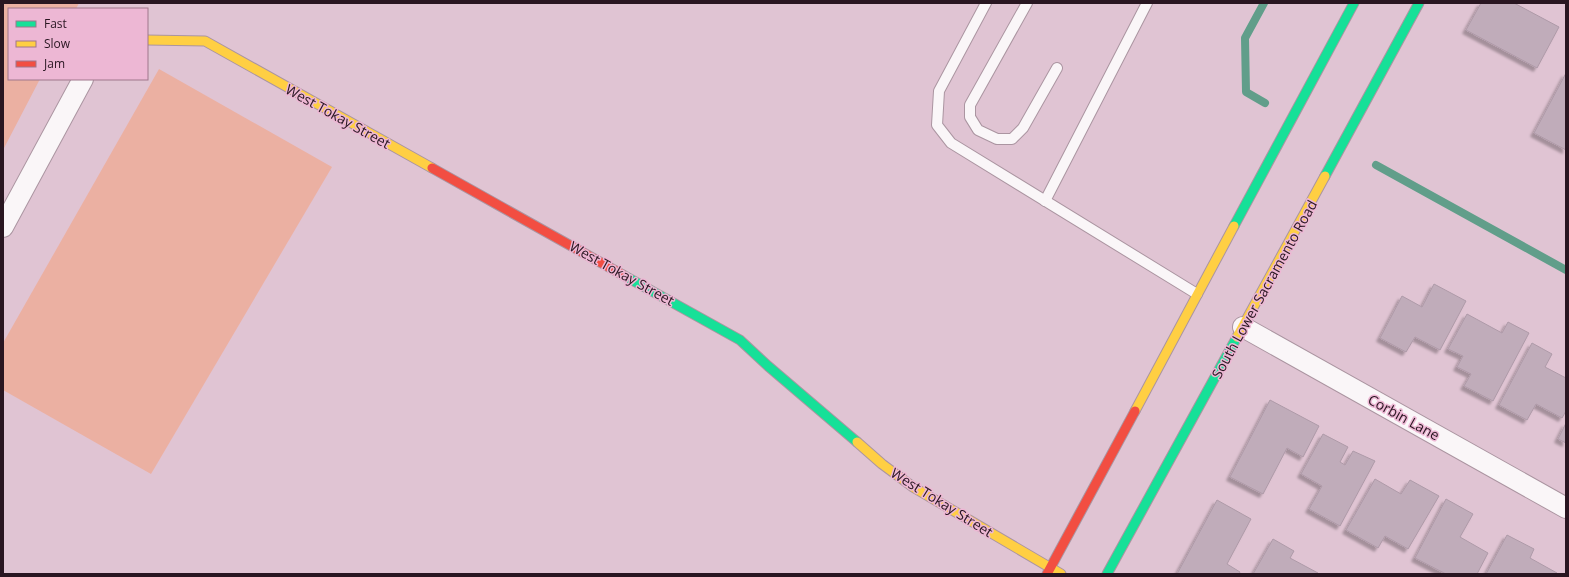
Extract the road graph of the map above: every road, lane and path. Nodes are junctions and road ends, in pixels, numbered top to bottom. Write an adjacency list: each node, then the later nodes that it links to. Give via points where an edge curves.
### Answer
1 (986, 3): 9 (lane, via 939,91 937,125 952,143)
2 (1026, 3): 7 (lane, via 970,105 970,117 978,130 997,139 1012,139 1023,128)
3 (1147, 3): 9 (lane)
4 (1354, 3): 11 (main road)
5 (1419, 3): 12 (main road, South Lower Sacramento Road)
6 (148, 40): 14 (main road, West Tokay Street, via 205,41 740,340 882,464 913,487)
7 (1057, 68)
8 (82, 80): 10 (street)
9 (1045, 201): 11 (lane)
10 (3, 227)
11 (1197, 294): 14 (main road)
12 (1242, 326): 13 (street, Corbin Lane); 16 (main road, South Lower Sacramento Road)
13 (1566, 508)
14 (1049, 571): 15 (main road, West Tokay Street)
15 (1061, 574)
16 (1107, 574)

